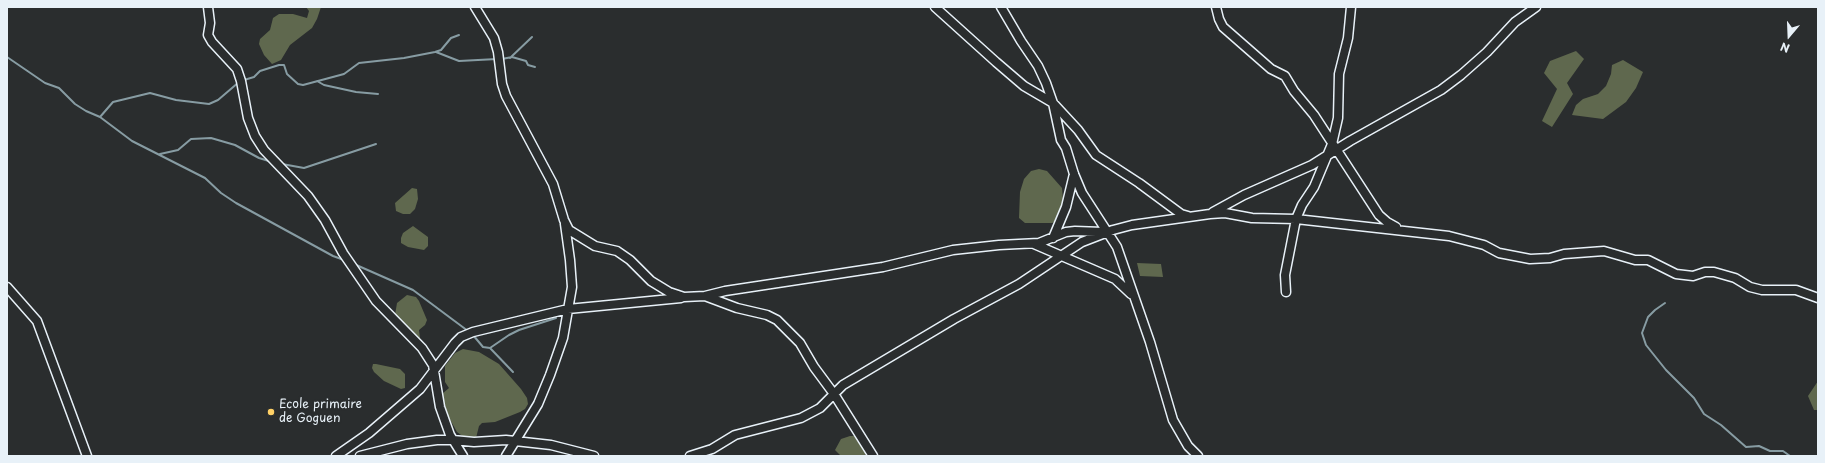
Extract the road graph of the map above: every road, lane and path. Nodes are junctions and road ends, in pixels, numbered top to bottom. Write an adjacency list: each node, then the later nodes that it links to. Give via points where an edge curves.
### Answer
1 (208, 7): 28 (street, via 208,35 237,69 248,118 255,136 264,150 308,196 376,300 422,348)
2 (475, 7): 15 (street, via 494,38 506,96 553,184)
3 (935, 7): 8 (street, via 1024,86)
4 (1001, 7): 8 (street, via 1038,66)
5 (1216, 7): 9 (street, via 1218,19 1223,27 1271,69 1285,76)
6 (1351, 7): 9 (street, via 1348,38 1339,74 1338,118)
7 (1536, 7): 9 (street, via 1515,22 1487,52 1441,90 1350,141)
8 (1053, 103): 11 (street, via 1061,140); 13 (street, via 1078,130 1096,155)
9 (1334, 147): 10 (street); 16 (street, via 1379,215)
10 (1325, 158): 12 (street, via 1244,195); 14 (street, via 1314,187)
11 (1074, 174): 17 (street, via 1082,193); 18 (street, via 1066,207)
12 (1210, 214): 13 (street); 14 (street, via 1225,213 1252,218)
13 (1188, 217): 17 (street, via 1132,225)
14 (1296, 218): 16 (street); 22 (street, via 1285,275)
15 (564, 220): 25 (street, via 570,230 580,238 595,246 617,251 651,281 669,292); 27 (street, via 572,287)
16 (1400, 229): 26 (street, via 1449,236 1484,245 1499,253 1530,259 1604,251 1652,262 1676,274 1693,276 1714,272 1735,278 1750,287 1762,290 1796,290)
17 (1108, 232): 18 (street, via 1075,231); 20 (street, via 1082,242); 24 (street, via 1117,247)
18 (1053, 238): 19 (street)
19 (1033, 244): 20 (street); 23 (street, via 953,250 883,267)
20 (1063, 256): 24 (street, via 1115,279); 29 (street, via 843,385)
21 (7, 287): 32 (street, via 37,321)
22 (1286, 292)
23 (705, 296): 25 (street); 29 (street, via 777,320 800,343)
24 (1133, 296): 40 (street, via 1152,348 1173,420 1188,446)
25 (684, 297): 27 (street)
26 (1818, 298)
27 (568, 309): 28 (street, via 473,332 462,337); 31 (street, via 550,375 538,404)
28 (435, 370): 30 (street, via 440,407); 33 (street, via 420,389 369,433)
29 (834, 394): 38 (street, via 820,408 801,418 735,435 712,449); 39 (street)
30 (453, 440): 31 (street); 34 (street, via 407,444); 35 (street)
31 (516, 440): 36 (street); 37 (street, via 551,445)
32 (87, 456)
33 (336, 456)
34 (360, 456)
35 (463, 456)
36 (506, 456)
37 (594, 456)
38 (690, 456)
39 (873, 456)
40 (1198, 456)

